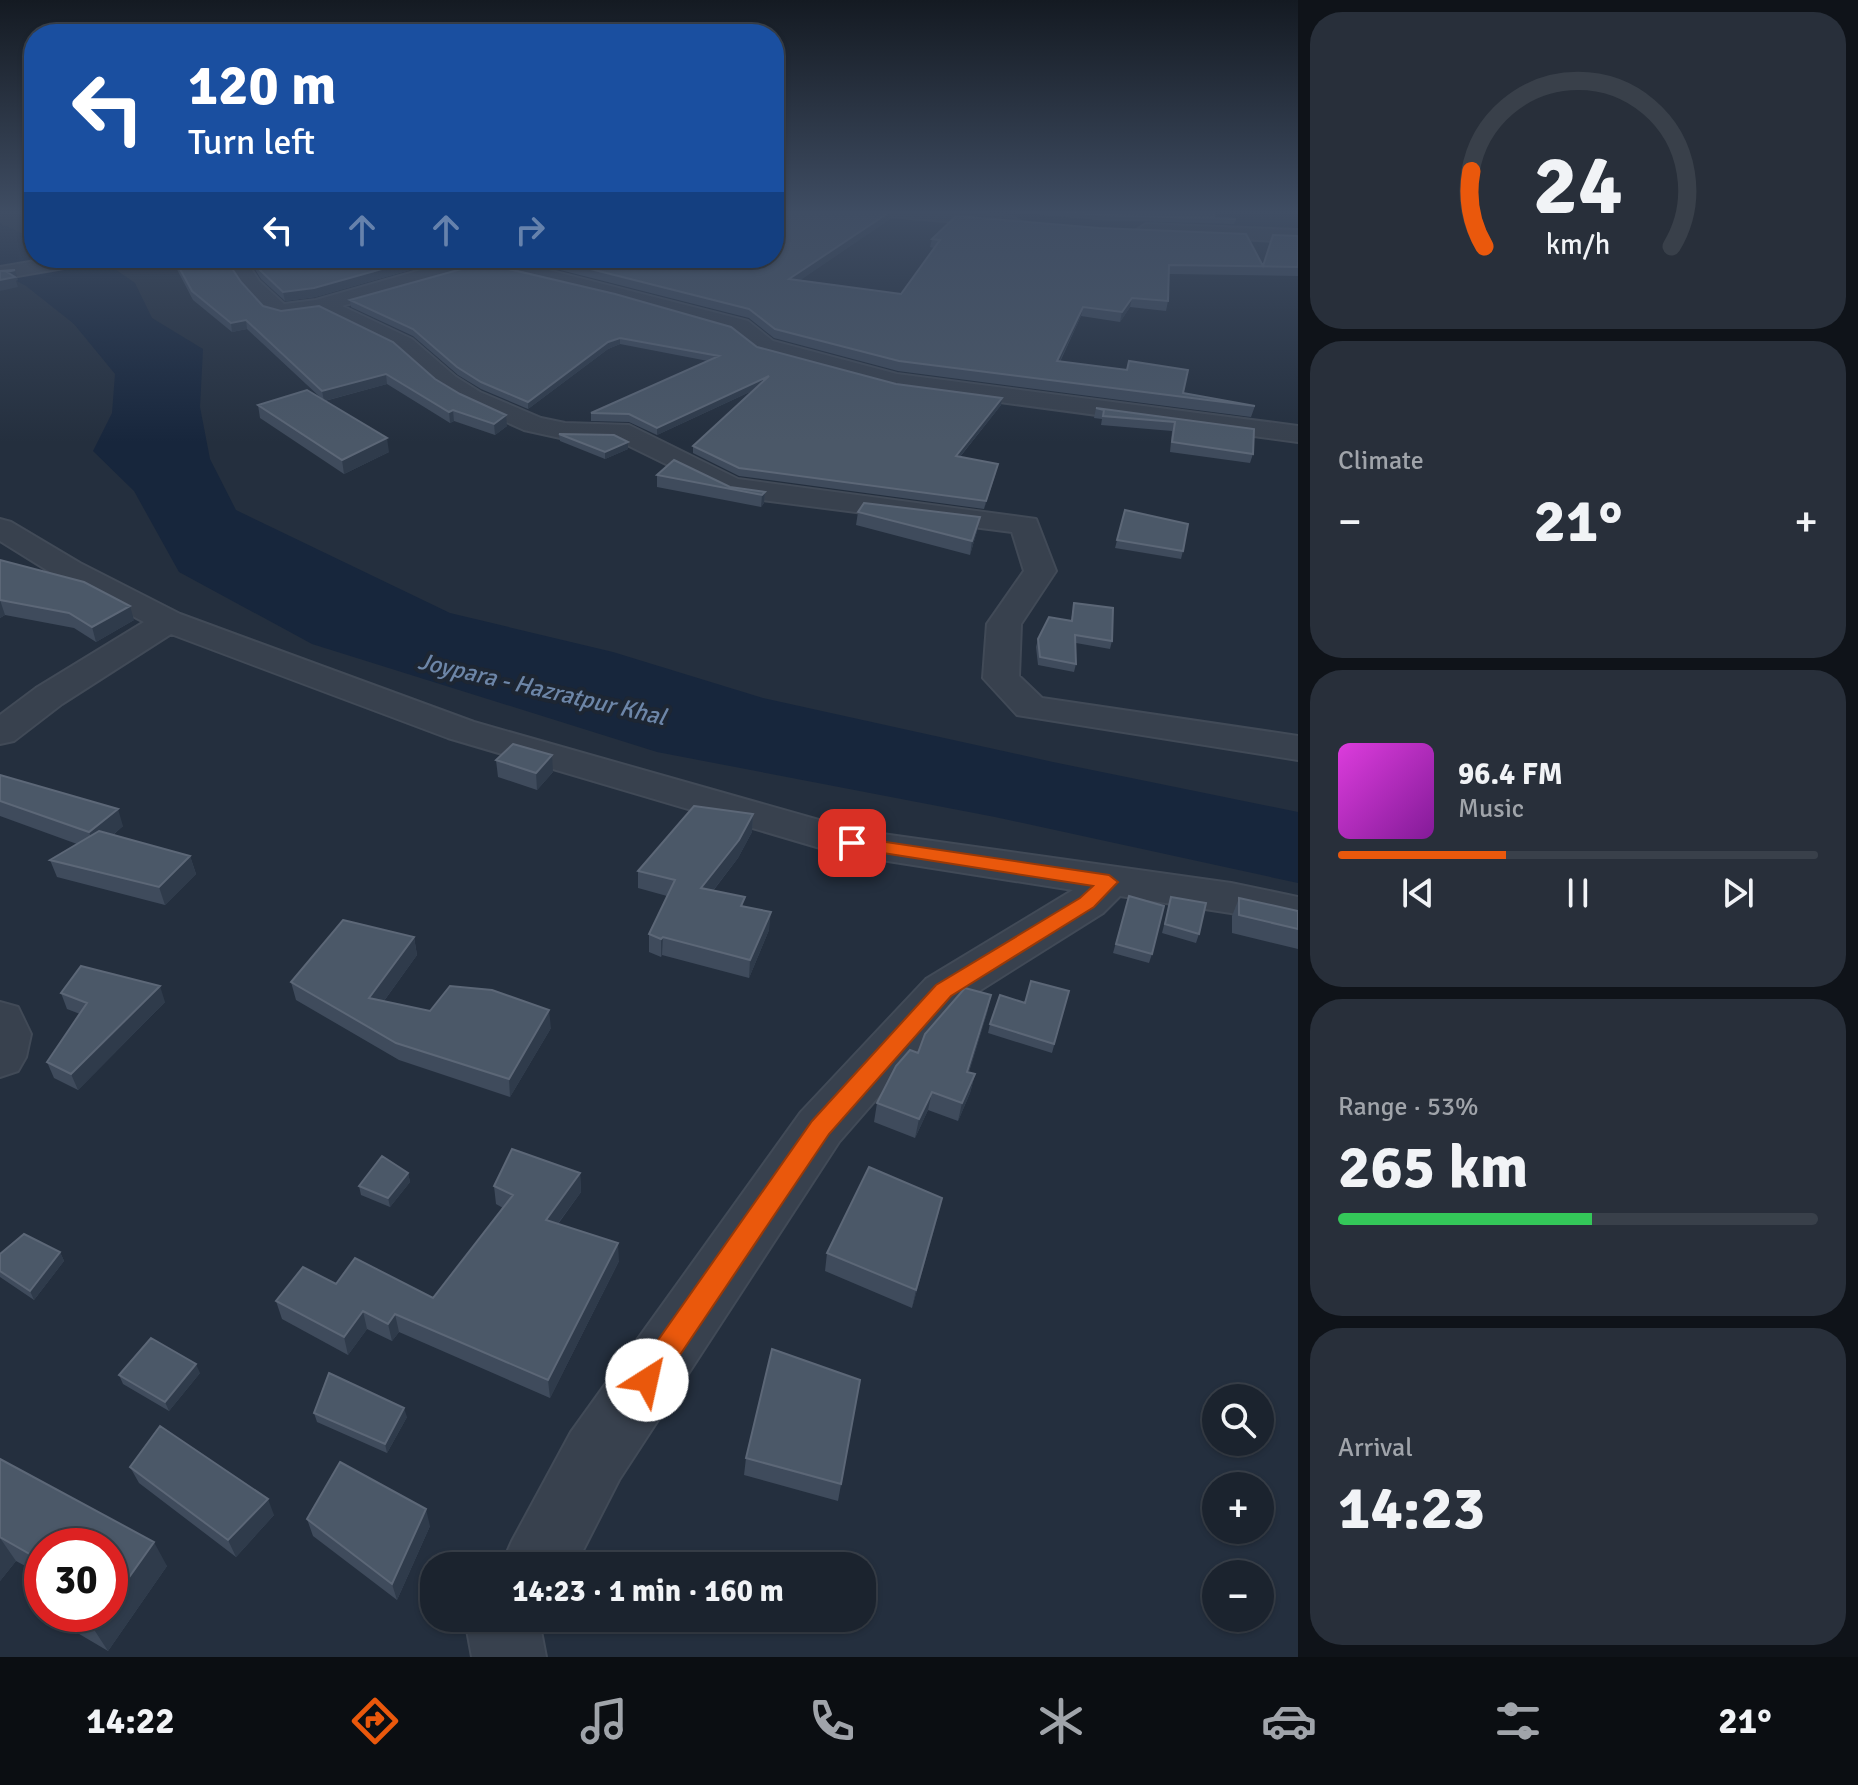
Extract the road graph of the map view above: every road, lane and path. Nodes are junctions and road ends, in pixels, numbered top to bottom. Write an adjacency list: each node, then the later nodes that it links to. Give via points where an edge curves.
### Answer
1 (255, 287): 4 (street, via 282,311)
2 (383, 287): 4 (street)
3 (599, 287): 5 (street, via 740,326 765,346 896,381)
4 (321, 305): 9 (street, via 404,344 471,397 546,428 620,431 720,484 1025,525 1040,571 1004,624 1001,678 1030,707)
5 (1298, 434)
6 (0, 528): 7 (street)
7 (168, 621): 8 (street); 10 (street, via 461,730 837,839)
8 (0, 733)
9 (1298, 748)
10 (1109, 882): 11 (street); 14 (street, via 1087,902 943,991 820,1127 595,1456)
11 (1298, 912)
12 (0, 1020): 13 (street, via 6,1034)
13 (0, 1057)
14 (544, 1552)
15 (504, 1632): 16 (street)
16 (509, 1657)

